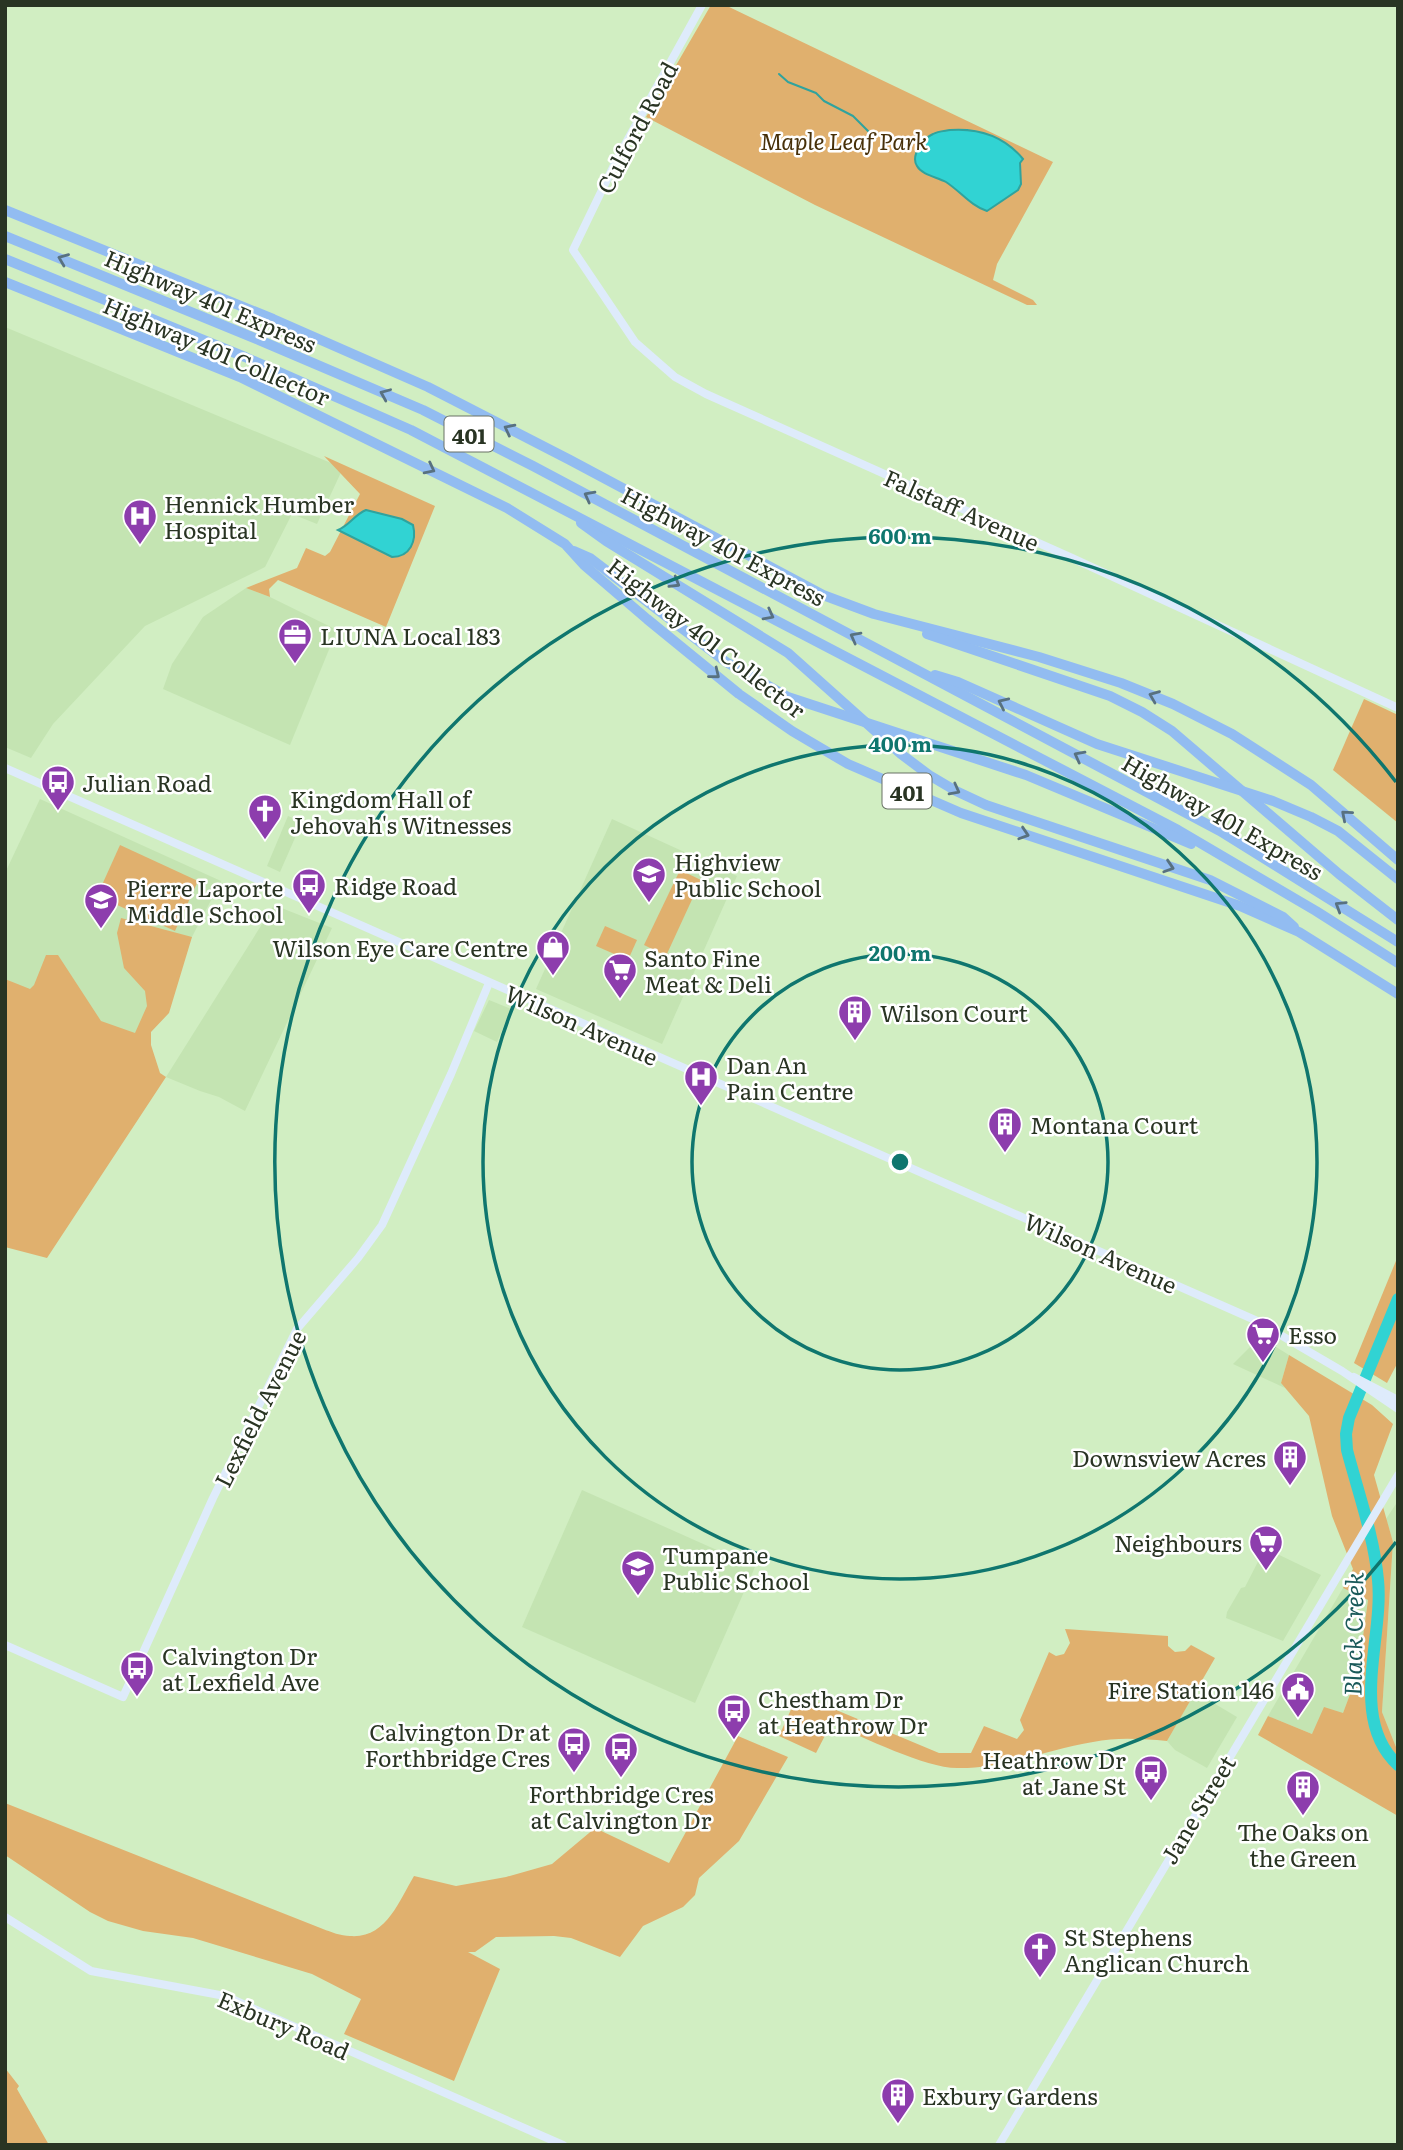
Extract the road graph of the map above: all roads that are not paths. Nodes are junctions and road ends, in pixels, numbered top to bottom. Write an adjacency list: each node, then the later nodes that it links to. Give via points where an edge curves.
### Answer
1 (702, 5): 4 (street, Culford Road)
2 (5, 210): 11 (highway, Highway 401 Collector / 401, one-way to 2, via 823,595 428,387)
3 (5, 236): 12 (highway, Highway 401 Express / 401, one-way to 3, via 423,410)
4 (573, 250): 13 (street, Falstaff Avenue, via 635,342 675,377)
5 (5, 259): 9 (highway, Highway 401 Express / 401, via 411,430)
6 (5, 282): 8 (highway, Highway 401 Collector / 401)
7 (5, 290): 8 (highway)
8 (32, 293): 10 (highway, Highway 401 Collector / 401, one-way to 10, via 240,377 507,508)
9 (557, 505): 15 (highway, Highway 401 Express / 401, one-way to 15); 19 (highway, one-way to 19, via 606,541 788,653 901,754 956,791 1210,880 1283,917)
10 (571, 549): 15 (highway, via 590,558 726,662 788,697 1026,775); 19 (highway, Highway 401 Collector / 401, one-way to 19, via 584,565 739,694 849,764 961,813 1172,881)
11 (874, 614): 16 (highway, Highway 401 Collector / 401, one-way to 11, via 1311,785 1232,734 1172,704 1039,656); 18 (highway, via 1110,696 1152,719)
12 (915, 670): 17 (highway, one-way to 12, via 1338,831 1311,817 1097,744 958,682); 20 (highway, Highway 401 Express / 401, one-way to 12, via 1220,831)
13 (1398, 708)
14 (5, 768): 22 (street, Wilson Avenue)
15 (1224, 857): 21 (highway, Highway 401 Express / 401)
16 (1398, 860)
17 (1398, 878)
18 (1398, 920)
19 (1299, 932): 23 (highway, Highway 401 Collector / 401)
20 (1398, 942)
21 (1398, 963)
22 (489, 983): 24 (street, Wilson Avenue, via 1178,1286 1275,1331); 28 (street, Lexfield Avenue, via 382,1226 297,1329 123,1697)
23 (1398, 994)
24 (1384, 1396): 25 (street, Wilson Avenue); 26 (street, Wilson Avenue)
25 (1398, 1400)
26 (1398, 1409)
27 (1398, 1475): 31 (street, Jane Street)
28 (5, 1645)
29 (5, 1917): 30 (street, Exbury Road, via 91,1971 225,1996)
30 (563, 2145)
31 (999, 2145)

